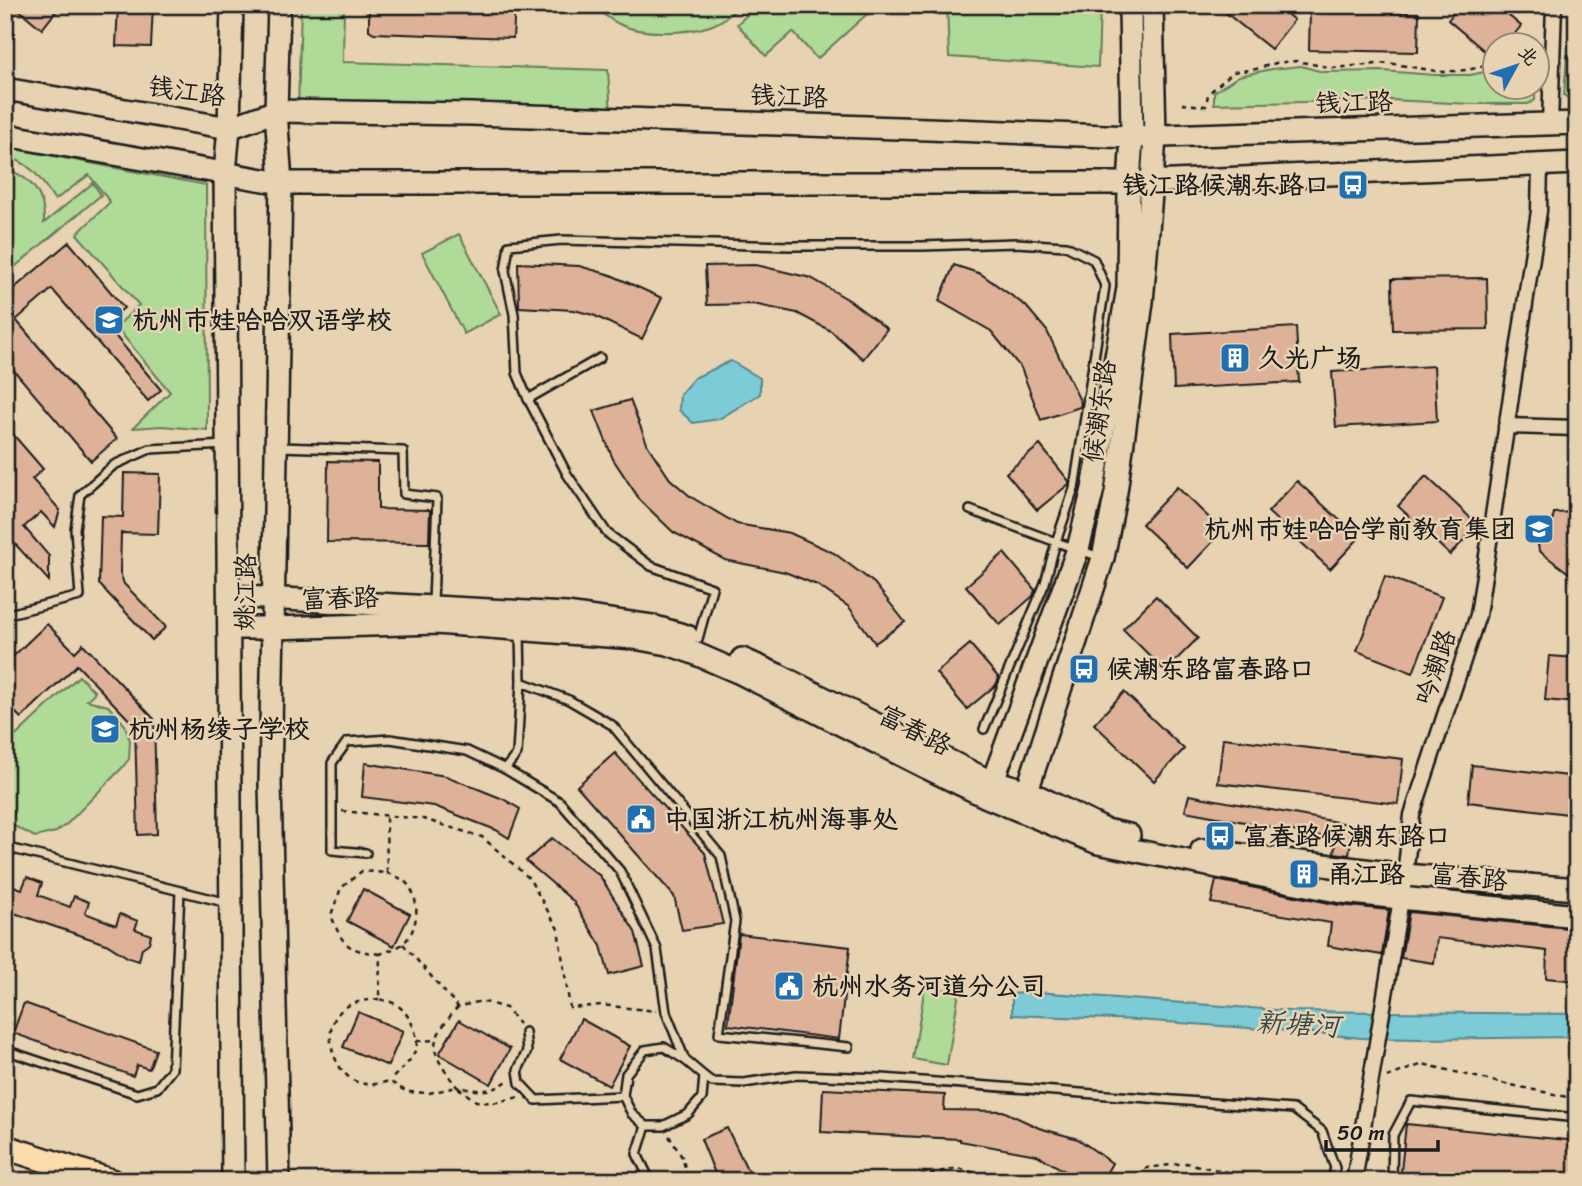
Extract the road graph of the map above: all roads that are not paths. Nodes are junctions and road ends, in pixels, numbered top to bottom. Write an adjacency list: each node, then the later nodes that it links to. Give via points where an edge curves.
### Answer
1 (232, 5): 10 (street, 姚江路)
2 (279, 5): 7 (street, 姚江路)
3 (1130, 5): 13 (street, 候潮东路)
4 (1152, 5): 12 (street, 候潮东路)
5 (1554, 5): 9 (street)
6 (5, 89): 10 (street, 钱江路)
7 (276, 111): 10 (street, 钱江路); 13 (street, 钱江路); 18 (street, 姚江路)
8 (1577, 123): 9 (street, 钱江路)
9 (1550, 124): 12 (street, 钱江路)
10 (229, 128): 16 (street, 姚江路)
11 (5, 135): 16 (street)
12 (1155, 135): 13 (street, 钱江路); 17 (street, 候潮东路)
13 (1132, 137): 19 (street, 候潮东路)
14 (1577, 163): 15 (street)
15 (1540, 165): 17 (street); 22 (street, 吟潮路, via 1539,211)
16 (225, 173): 18 (street); 24 (street, 姚江路)
17 (1152, 182): 19 (street); 29 (street, 候潮东路, via 1142,302)
18 (281, 183): 19 (street); 25 (street, 姚江路)
19 (1129, 183): 28 (street, 候潮东路, via 1128,288)
20 (600, 358): 21 (lane)
21 (528, 399): 27 (lane, via 517,373 514,314 505,271 509,245 562,240 1066,246 1094,260 1105,286 1074,489); 37 (lane, via 567,474 607,533 651,566 712,587)
22 (1506, 426): 23 (street); 45 (street, 吟潮路, via 1478,615 1412,814)
23 (1577, 428)
24 (228, 445): 30 (street, 姚江路); 33 (lane, via 150,449 114,465 80,495 75,528 80,596)
25 (276, 447): 31 (street, 姚江路); 32 (lane, via 403,451 404,494 437,498)
26 (970, 510): 27 (lane)
27 (1056, 542): 28 (lane); 39 (lane, via 1045,583)
28 (1079, 549): 29 (lane); 41 (street, 候潮东路)
29 (1103, 558): 42 (street, 候潮东路)
30 (229, 596): 31 (street, 富春路); 35 (street, 姚江路)
31 (273, 598): 32 (street, 富春路); 36 (street, 姚江路)
32 (433, 607): 34 (street, 富春路)
33 (5, 615)
34 (520, 620): 36 (street, 富春路); 37 (street, 富春路, via 566,614 652,626); 38 (lane); 41 (street, 富春路, via 668,644 694,653 913,761)
35 (230, 628): 36 (street, 富春路); 49 (street, 姚江路)
36 (272, 628): 63 (street, 姚江路, via 270,784)
37 (698, 639): 41 (street, 富春路, via 981,778)
38 (521, 682): 40 (lane, via 517,754); 52 (lane, via 569,700 612,725 721,856 735,921 719,1034)
39 (984, 729)
40 (505, 769): 44 (lane, via 467,751 390,739 347,742 332,763 332,850); 54 (lane, via 560,802 620,871 657,949 666,1012)
41 (990, 789): 42 (street, 富春路)
42 (1022, 800): 45 (street, 富春路, via 1105,830 1213,853); 48 (street, 富春路, via 1098,843 1342,892)
43 (5, 847): 47 (lane)
44 (366, 853)
45 (1405, 875): 46 (street, 富春路); 48 (street, 吟潮路)
46 (1577, 889)
47 (180, 891): 49 (lane); 53 (lane, via 172,1069 157,1087 137,1094)
48 (1401, 898): 50 (street, 富春路); 65 (street, 吟潮路)
49 (232, 904): 62 (street, 姚江路)
50 (1577, 916)
51 (526, 1032): 56 (lane, via 527,1051 518,1070 520,1083 536,1100)
52 (849, 1047)
53 (5, 1050)
54 (685, 1060): 55 (lane); 56 (lane, via 664,1047 645,1050 626,1074)
55 (704, 1076): 58 (lane, via 702,1098 688,1114 663,1126); 64 (lane, via 712,1082 744,1083 796,1075 883,1079 1293,1109 1322,1131 1335,1168)
56 (623, 1096): 58 (lane, via 632,1114)
57 (1577, 1118): 66 (lane, via 1410,1101 1393,1135)
58 (646, 1126): 60 (lane, via 638,1154)
59 (5, 1147): 61 (main road)
60 (649, 1176)
61 (111, 1181)
62 (233, 1181)
63 (279, 1181)
64 (1331, 1181)
65 (1354, 1181)
66 (1391, 1181)

